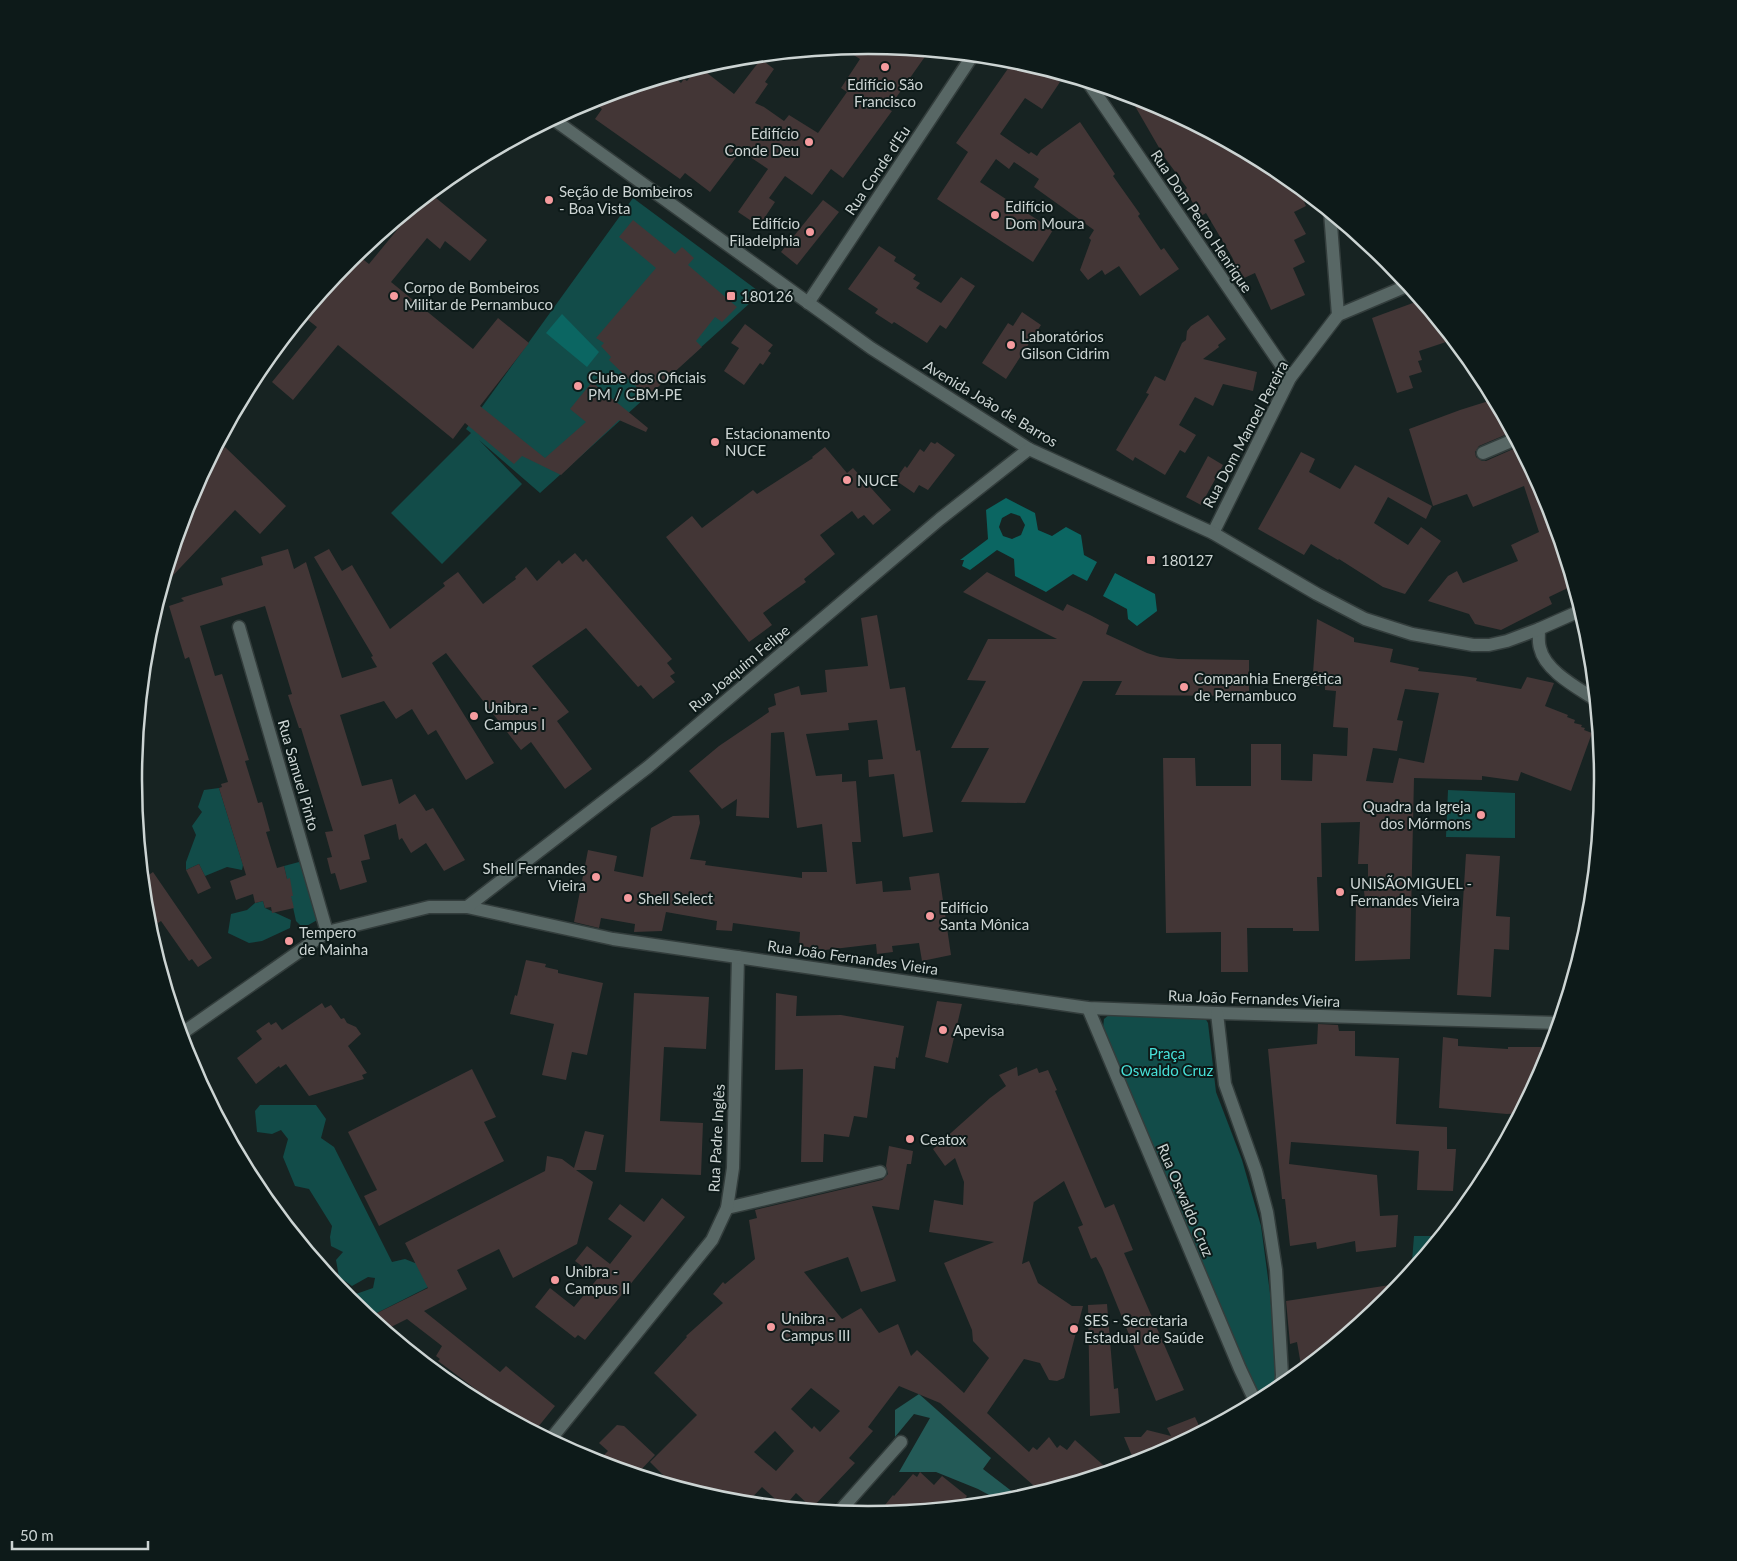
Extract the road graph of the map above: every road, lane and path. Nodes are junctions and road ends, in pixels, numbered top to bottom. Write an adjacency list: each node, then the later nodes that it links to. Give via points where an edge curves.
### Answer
1 (970, 61): 6 (street, Rua Conde d'Eu)
2 (1093, 89): 8 (street, Rua Dom Pedro Henrique)
3 (559, 123): 6 (street, Avenida João de Barros)
4 (1331, 220): 7 (street)
5 (1402, 288): 7 (street)
6 (808, 303): 10 (street, Avenida João de Barros, via 871,348)
7 (1338, 315): 8 (street, Rua Dom Manoel Pereira)
8 (1290, 378): 12 (street, Rua Dom Manoel Pereira)
9 (1511, 441): 11 (street)
10 (1029, 449): 12 (street, Avenida João de Barros); 17 (street, Rua Joaquim Felipe, via 940,519 648,767)
11 (1483, 453)
12 (1212, 533): 15 (street, Avenida João de Barros, via 1365,619 1412,634 1472,646 1506,641)
13 (1575, 613): 15 (street, Avenida João de Barros)
14 (239, 627): 18 (street, Rua Samuel Pinto)
15 (1540, 629): 16 (street, via 1540,649 1545,660)
16 (1590, 696)
17 (466, 907): 18 (street, Rua João Fernandes Vieira, via 429,907); 19 (street, Rua João Fernandes Vieira, via 613,939)
18 (327, 932): 23 (street, Rua João Fernandes Vieira)
19 (738, 958): 20 (street, Rua João Fernandes Vieira); 25 (street, Rua Padre Inglês, via 733,1168)
20 (1088, 1008): 21 (street, Rua João Fernandes Vieira); 27 (street, Rua Oswaldo Cruz)
21 (1217, 1013): 22 (street, Rua João Fernandes Vieira); 26 (street, via 1225,1084 1267,1212 1276,1270)
22 (1553, 1024)
23 (186, 1030)
24 (880, 1172): 25 (street)
25 (727, 1208): 28 (street, Rua Padre Inglês, via 712,1240)
26 (1282, 1378)
27 (1253, 1397)
28 (554, 1435)
29 (900, 1442): 30 (street)
30 (844, 1506)

